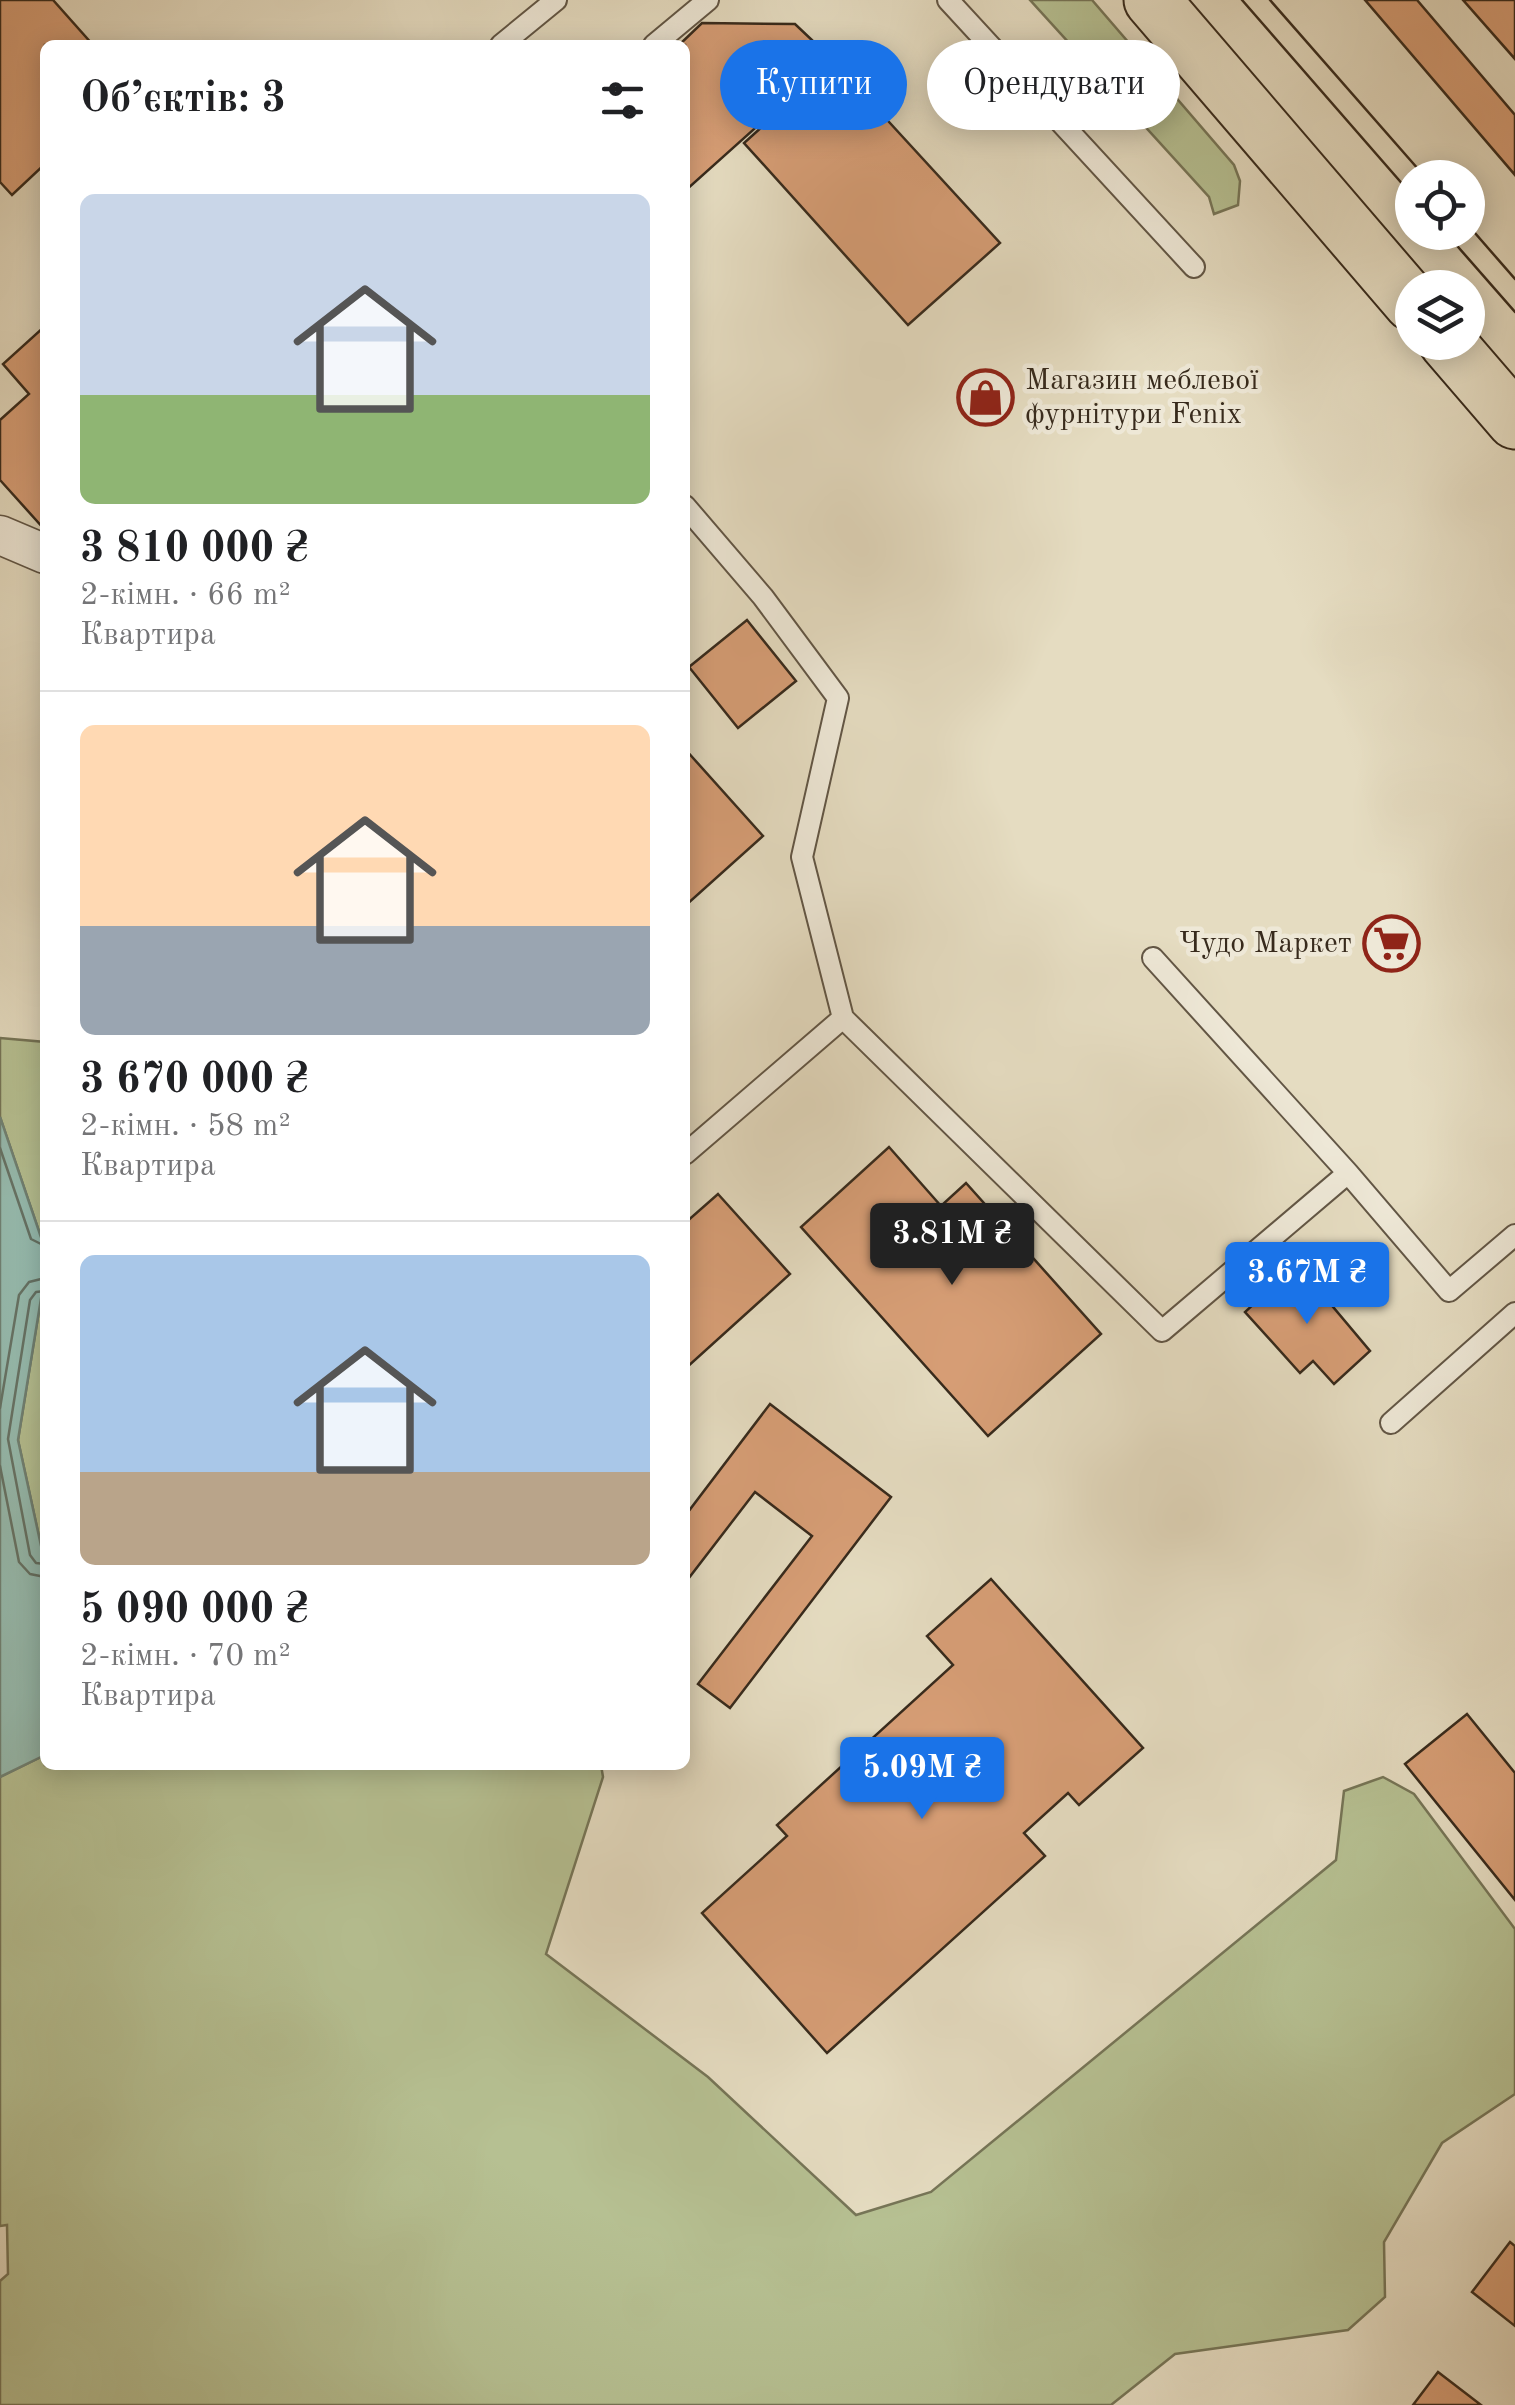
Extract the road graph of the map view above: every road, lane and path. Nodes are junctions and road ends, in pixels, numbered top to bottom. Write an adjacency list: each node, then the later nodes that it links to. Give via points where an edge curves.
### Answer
1 (556, 0): 5 (lane)
2 (708, 0): 6 (lane)
3 (948, 0): 7 (lane)
4 (1152, 0): 8 (main road)
5 (507, 40)
6 (660, 40)
7 (1194, 267)
8 (1395, 282)
9 (1462, 360): 10 (main road)
10 (1515, 421)
11 (690, 512): 15 (lane, via 838,698 802,857)
12 (0, 535): 13 (street)
13 (40, 552)
14 (1153, 958): 17 (lane)
15 (843, 1018): 16 (lane); 17 (lane, via 1162,1331)
16 (690, 1150)
17 (1348, 1172): 18 (lane, via 1450,1291)
18 (1515, 1235)
19 (1515, 1313): 20 (lane)
20 (1391, 1423)

